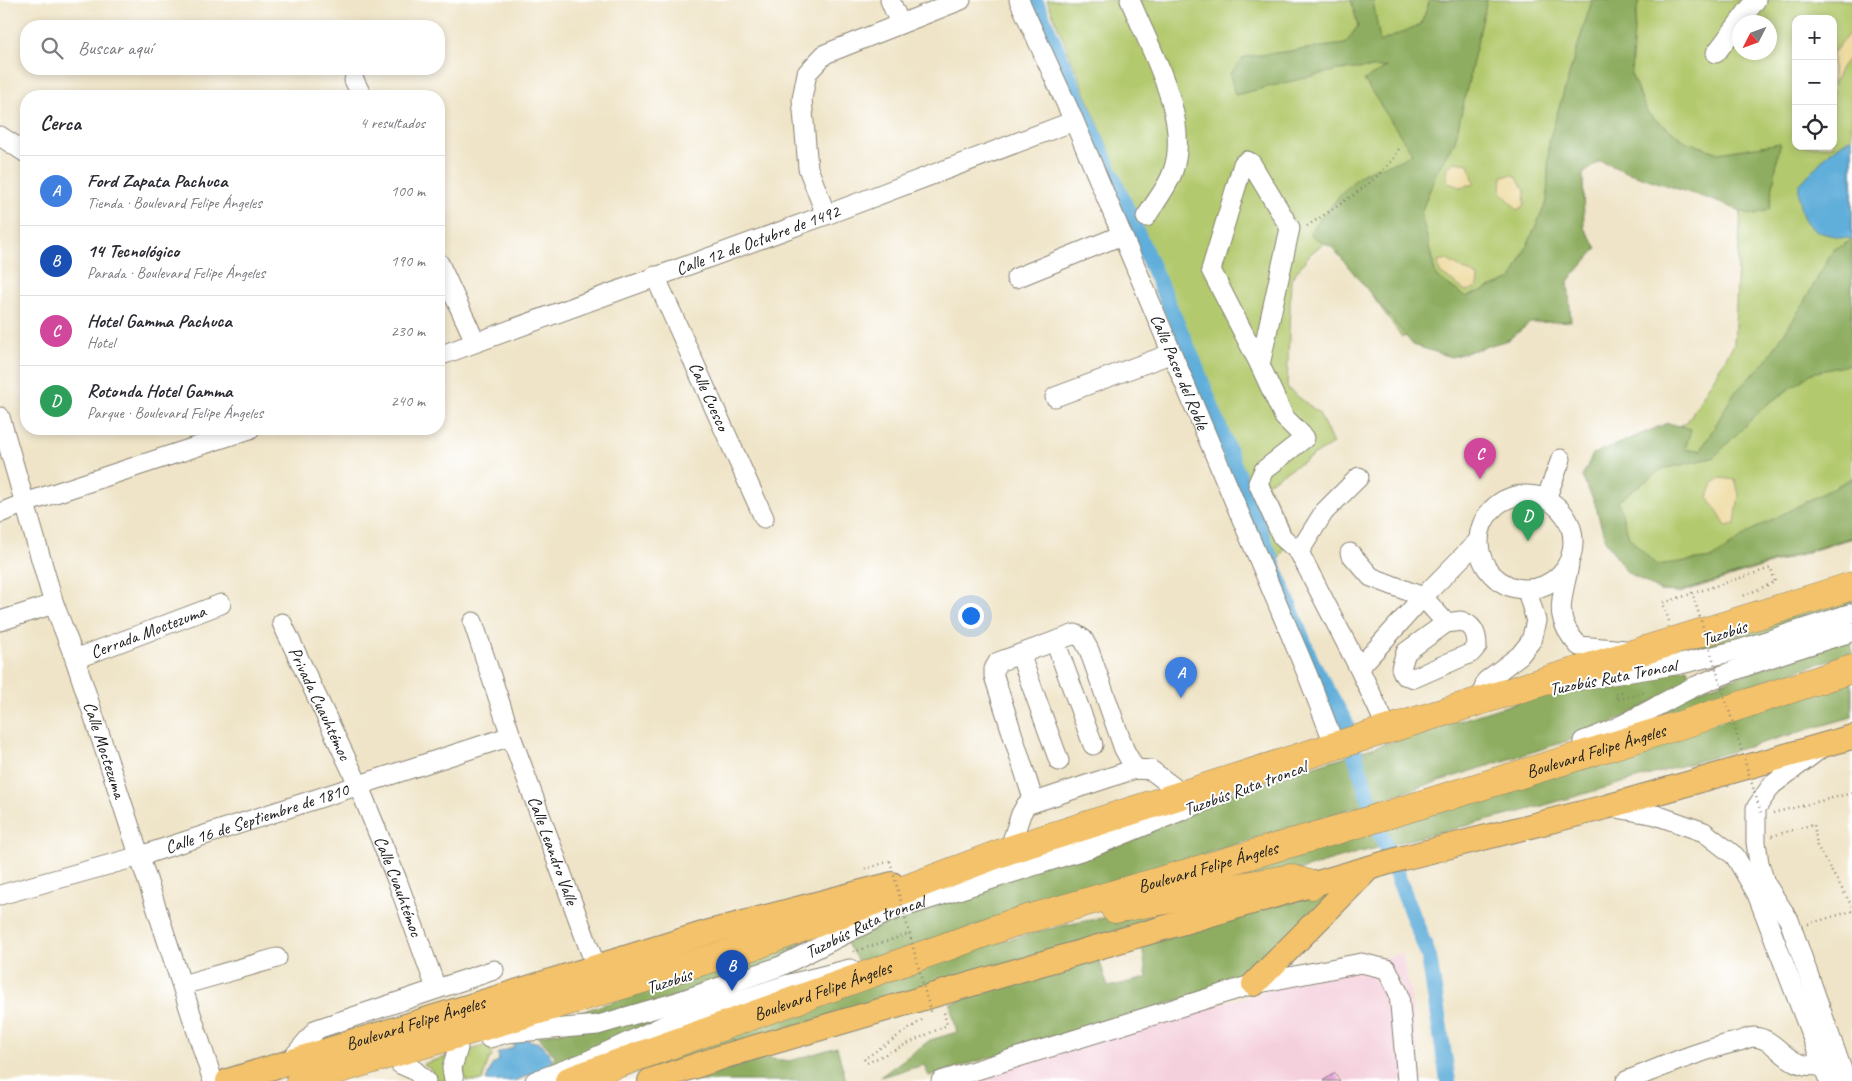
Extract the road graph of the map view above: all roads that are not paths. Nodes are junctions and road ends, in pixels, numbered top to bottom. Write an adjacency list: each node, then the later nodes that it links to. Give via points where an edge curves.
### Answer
1 (890, 0): 6 (street)
2 (961, 0): 6 (street)
3 (1019, 0): 8 (street, Calle Paseo del Roble)
4 (1130, 0): 12 (street, via 1175,110 1179,142 1173,171)
5 (1756, 0): 7 (street)
6 (900, 24): 11 (street, via 825,54 807,73 802,99 808,168)
7 (1716, 54)
8 (1074, 121): 11 (street, Calle 12 de Octubre de 1492); 13 (street, Calle Paseo del Roble)
9 (0, 136): 10 (street)
10 (20, 149)
11 (826, 216): 15 (street, Calle 12 de Octubre de 1492)
12 (1146, 217)
13 (1122, 235): 16 (street); 19 (street, Calle Paseo del Roble)
14 (445, 276): 17 (street)
15 (655, 276): 17 (street, Calle 12 de Octubre de 1492); 29 (street, Calle Cuesco)
16 (1016, 278)
17 (475, 341): 18 (street, Calle 12 de Octubre de 1492)
18 (445, 354)
19 (1170, 354): 21 (street); 58 (street, Calle Paseo del Roble, via 1304,668)
20 (1260, 365): 20 (street, via 1211,270 1244,162 1251,163 1290,228); 31 (street, via 1284,417 1305,438 1264,470 1258,483 1282,537)
21 (1055, 397)
22 (0, 416): 27 (street, Calle Moctezuma)
23 (226, 435): 27 (street)
24 (1561, 458): 26 (street)
25 (1359, 478): 31 (street, via 1324,512)
26 (1546, 499): 30 (street, via 1523,495 1500,502 1485,519); 33 (street, via 1569,522 1574,537)
27 (25, 502): 28 (street); 38 (street, Calle Moctezuma)
28 (0, 513)
29 (764, 518)
30 (1478, 541): 35 (street, via 1480,556 1487,570 1511,588); 37 (street)
31 (1299, 552): 51 (street)
32 (1350, 554): 37 (street, via 1371,577)
33 (1569, 563): 35 (street, via 1556,580 1542,588); 47 (street, via 1560,612 1567,633 1579,646)
34 (1852, 586): 47 (highway, Boulevard Felipe Ángeles)
35 (1527, 590): 54 (street, via 1536,621 1531,641 1486,681)
36 (1852, 593): 53 (street, Tuzobús)
37 (1423, 598): 44 (street); 51 (street)
38 (54, 604): 41 (street); 50 (street, Calle Moctezuma)
39 (221, 604): 50 (street, Cerrada Moctezuma)
40 (1852, 613): 53 (street, Tuzobús Ruta Troncal, via 1738,650 1672,665)
41 (0, 620)
42 (473, 622): 56 (street, Calle Leandro Valle)
43 (282, 623): 62 (street, Privada Cuauhtémoc)
44 (1446, 624)
45 (1852, 632): 55 (street, Tuzobús Ruta Troncal, via 1776,655 1703,684)
46 (1055, 641): 48 (street); 59 (street); 61 (street, via 1075,634 1083,639)
47 (1645, 651): 54 (highway, Boulevard Felipe Ángeles)
48 (1020, 654): 60 (street); 64 (street, via 998,662 994,676)
49 (1852, 657): 55 (street)
50 (75, 659): 69 (street, Calle Moctezuma)
51 (1359, 668): 58 (street)
52 (1852, 669): 66 (highway, Boulevard Felipe Ángeles)
53 (1567, 682): 58 (street, Tuzobús Ruta Troncal)
54 (1480, 703): 58 (highway, Boulevard Felipe Ángeles)
55 (1604, 735): 66 (street, Tuzobús Ruta Troncal)
56 (511, 736): 62 (street, Calle 16 de Septiembre de 1810); 76 (street, Calle Leandro Valle)
57 (1841, 739): 65 (main road, Boulevard Felipe Ángeles); 98 (street, via 1772,785 1756,808 1756,842 1765,883 1792,929)
58 (1357, 742): 63 (highway, Boulevard Felipe Ángeles); 83 (street, Tuzobús Ruta troncal, via 1090,848 889,912 781,966 677,1002 598,1025 507,1033)
59 (1093, 745)
60 (1059, 761)
61 (1135, 770): 63 (street, via 1151,770); 64 (street)
62 (358, 784): 69 (street, Calle 16 de Septiembre de 1810); 80 (street, Calle Cuauhtémoc)
63 (1184, 795): 68 (highway, Boulevard Felipe Ángeles)
64 (1034, 802): 68 (street, via 1026,805 1021,814)
65 (1606, 806): 70 (main road, Boulevard Felipe Ángeles); 86 (street, via 1656,815 1704,832 1735,856 1757,894)
66 (1391, 807): 67 (highway, Boulevard Felipe Ángeles)
67 (1357, 819): 74 (highway, Boulevard Felipe Ángeles); 92 (street, Tuzobús Ruta troncal, via 872,963 786,985 674,1021)
68 (1009, 850): 71 (highway, Boulevard Felipe Ángeles)
69 (140, 856): 73 (street, Calle 16 de Septiembre de 1810); 79 (street, Calle Moctezuma)
70 (1368, 869): 72 (main road, Boulevard Felipe Ángeles); 78 (main road)
71 (951, 871): 76 (main road, Boulevard Felipe Ángeles, via 842,896); 81 (highway, Boulevard Felipe Ángeles, via 760,944)
72 (1312, 885): 74 (highway, via 1290,878 1139,906); 94 (main road, Boulevard Felipe Ángeles, via 725,1056)
73 (0, 895)
74 (1010, 924): 93 (highway, Boulevard Felipe Ángeles)
75 (277, 958): 79 (street)
76 (596, 967): 82 (main road, Boulevard Felipe Ángeles)
77 (494, 970): 80 (street)
78 (1254, 984): 95 (street); 96 (street, via 1361,963 1388,969 1399,994)
79 (182, 985): 87 (street, Calle Moctezuma)
80 (436, 988): 85 (street, via 317,1029)
81 (569, 1002): 82 (highway); 85 (highway, Boulevard Felipe Ángeles)
82 (350, 1044): 85 (main road, Boulevard Felipe Ángeles)
83 (458, 1048): 84 (street, Tuzobús Ruta troncal); 91 (street, via 452,1068)
84 (400, 1064): 89 (street, Tuzobús Ruta troncal); 90 (street, via 414,1070)
85 (294, 1072): 88 (main road, Boulevard Felipe Ángeles)
86 (1826, 1073): 97 (street, via 1798,1065 1767,1042 1754,1037 1709,1048)
87 (213, 1081)
88 (228, 1081)
89 (347, 1081)
90 (426, 1081)
91 (454, 1081)
92 (535, 1081)
93 (569, 1081)
94 (650, 1081)
95 (941, 1081)
96 (1406, 1081)
97 (1626, 1081)
98 (1846, 1081)

